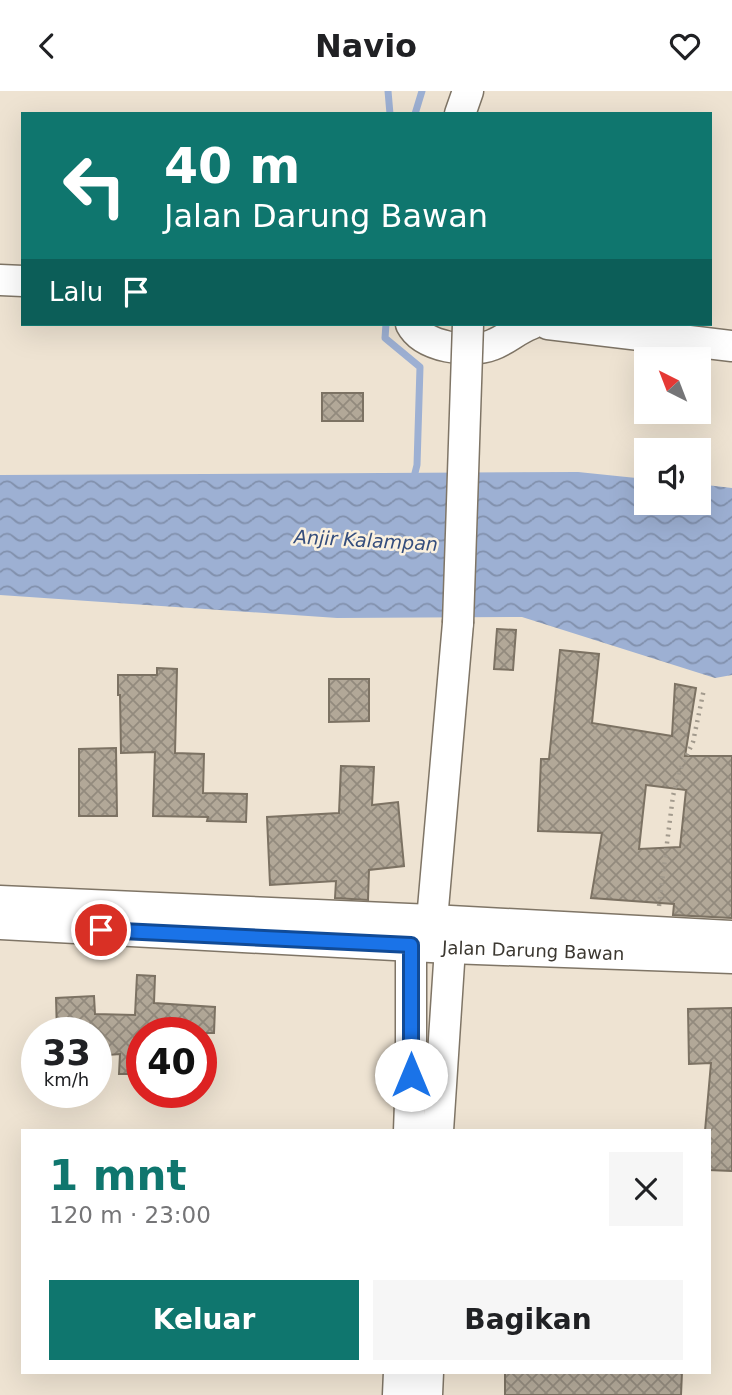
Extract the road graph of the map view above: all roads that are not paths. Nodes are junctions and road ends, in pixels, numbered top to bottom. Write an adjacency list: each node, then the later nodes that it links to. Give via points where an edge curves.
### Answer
1 (468, 91): 3 (street)
2 (477, 91): 4 (street)
3 (461, 112)
4 (476, 112)
5 (0, 280): 6 (street)
6 (21, 281)
7 (412, 326): 9 (street, via 430,341 460,348 492,345)
8 (468, 326): 13 (street, bridge, via 458,623)
9 (527, 326)
10 (565, 326): 11 (street)
11 (732, 346)
12 (0, 901): 15 (street, Jalan Darung Bawan)
13 (432, 920): 15 (street, Jalan Darung Bawan); 17 (street, Jalan Darung Bawan, via 655,932)
14 (0, 924): 15 (street, Jalan Darung Bawan)
15 (227, 924): 16 (street, Jalan Darung Bawan)
16 (411, 945): 18 (street, Jalan Darung Bawan); 19 (street)
17 (722, 947): 18 (street, Jalan Darung Bawan)
18 (450, 949): 20 (street)
19 (409, 1129)
20 (438, 1129)
21 (399, 1374): 23 (street)
22 (428, 1374): 24 (street)
23 (398, 1395)
24 (427, 1395)

